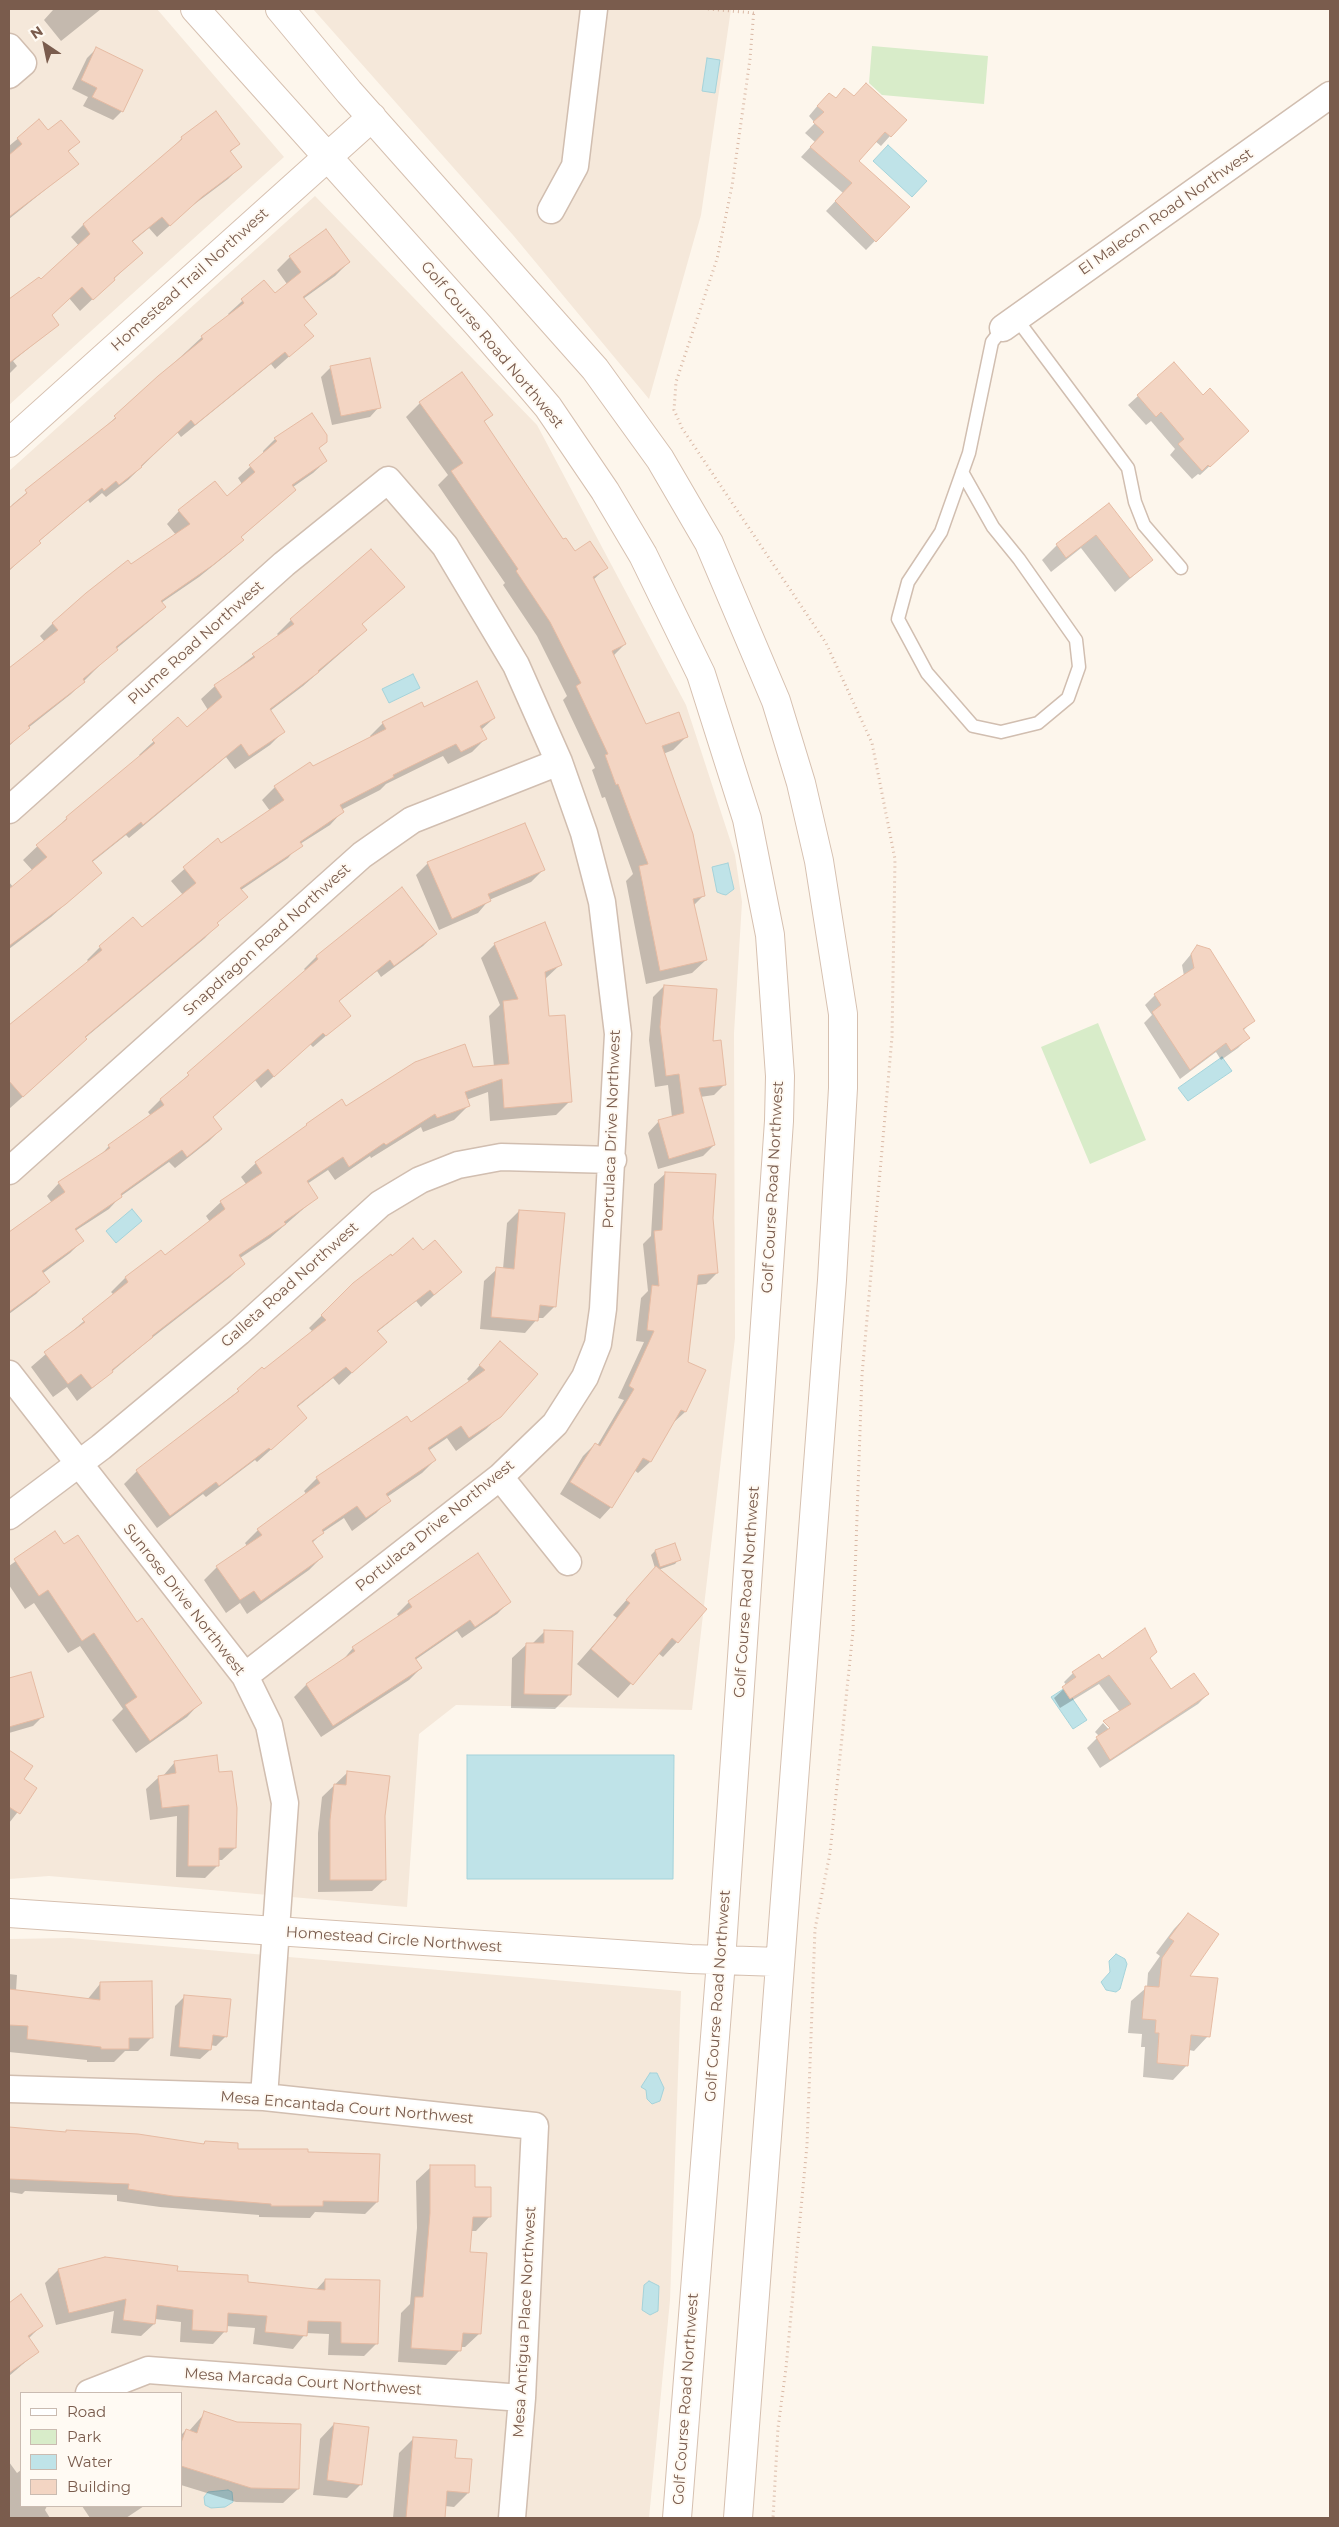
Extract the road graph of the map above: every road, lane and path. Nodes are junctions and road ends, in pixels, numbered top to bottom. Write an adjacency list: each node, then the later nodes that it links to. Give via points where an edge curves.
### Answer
1 (195, 9): 8 (main road, Golf Course Road Northwest)
2 (280, 9): 7 (main road)
3 (594, 9): 9 (street, via 575,166)
4 (708, 9): 5 (path)
5 (754, 13)
6 (1330, 95): 10 (street, El Malecon Road Northwest)
7 (372, 117): 8 (main road, Homestead Trail Northwest); 28 (main road, via 595,369 660,459 709,544 776,701 802,783 819,861 843,1014 843,1088 832,1280)
8 (328, 157): 11 (main road, Homestead Trail Northwest); 27 (main road, Golf Course Road Northwest, via 548,407 606,491 643,555 701,674 747,819 770,935 780,1121)
9 (552, 210)
10 (1009, 323): 12 (lane, via 992,342 969,453); 14 (lane, via 1128,468 1144,525)
11 (9, 443)
12 (962, 472): 12 (lane, via 941,532 908,582 898,619 927,673 973,726 1001,732 1038,723 1068,698 1079,667 1076,640 993,527)
13 (388, 480): 15 (street, Portulaca Drive Northwest, via 445,546 516,665); 16 (street, Plume Road Northwest, via 284,564)
14 (1181, 568)
15 (559, 762): 17 (street, Portulaca Drive Northwest, via 584,833 602,902 618,1034); 18 (street, Snapdragon Road Northwest, via 412,820 362,855)
16 (9, 810)
17 (613, 1160): 20 (street, Galleta Road Northwest, via 501,1156 458,1165 420,1180 380,1204 239,1332); 21 (street, Portulaca Drive Northwest, via 604,1310 598,1344 585,1377 556,1424)
18 (9, 1170)
19 (9, 1374): 20 (street, Sunrose Drive Northwest)
20 (79, 1464): 22 (street, Galleta Road Northwest); 24 (street, Sunrose Drive Northwest)
21 (500, 1477): 23 (street); 24 (street, Portulaca Drive Northwest)
22 (9, 1516)
23 (568, 1562)
24 (245, 1676): 26 (street, Sunrose Drive Northwest, via 269,1725 285,1803)
25 (9, 1913): 26 (main road, Homestead Circle Northwest)
26 (274, 1931): 27 (main road, Homestead Circle Northwest); 30 (street, Sunrose Drive Northwest)
27 (721, 1961): 28 (main road, Homestead Circle Northwest); 35 (main road, Golf Course Road Northwest)
28 (779, 1962): 36 (main road)
29 (9, 2089): 30 (street, Mesa Encantada Court Northwest)
30 (264, 2097): 31 (street, Mesa Encantada Court Northwest)
31 (535, 2126): 33 (street, Mesa Antigua Place Northwest)
32 (92, 2392): 33 (street, Mesa Marcada Court Northwest, via 148,2370)
33 (522, 2398): 34 (street, Mesa Antigua Place Northwest)
34 (512, 2518)
35 (677, 2518)
36 (738, 2518)

